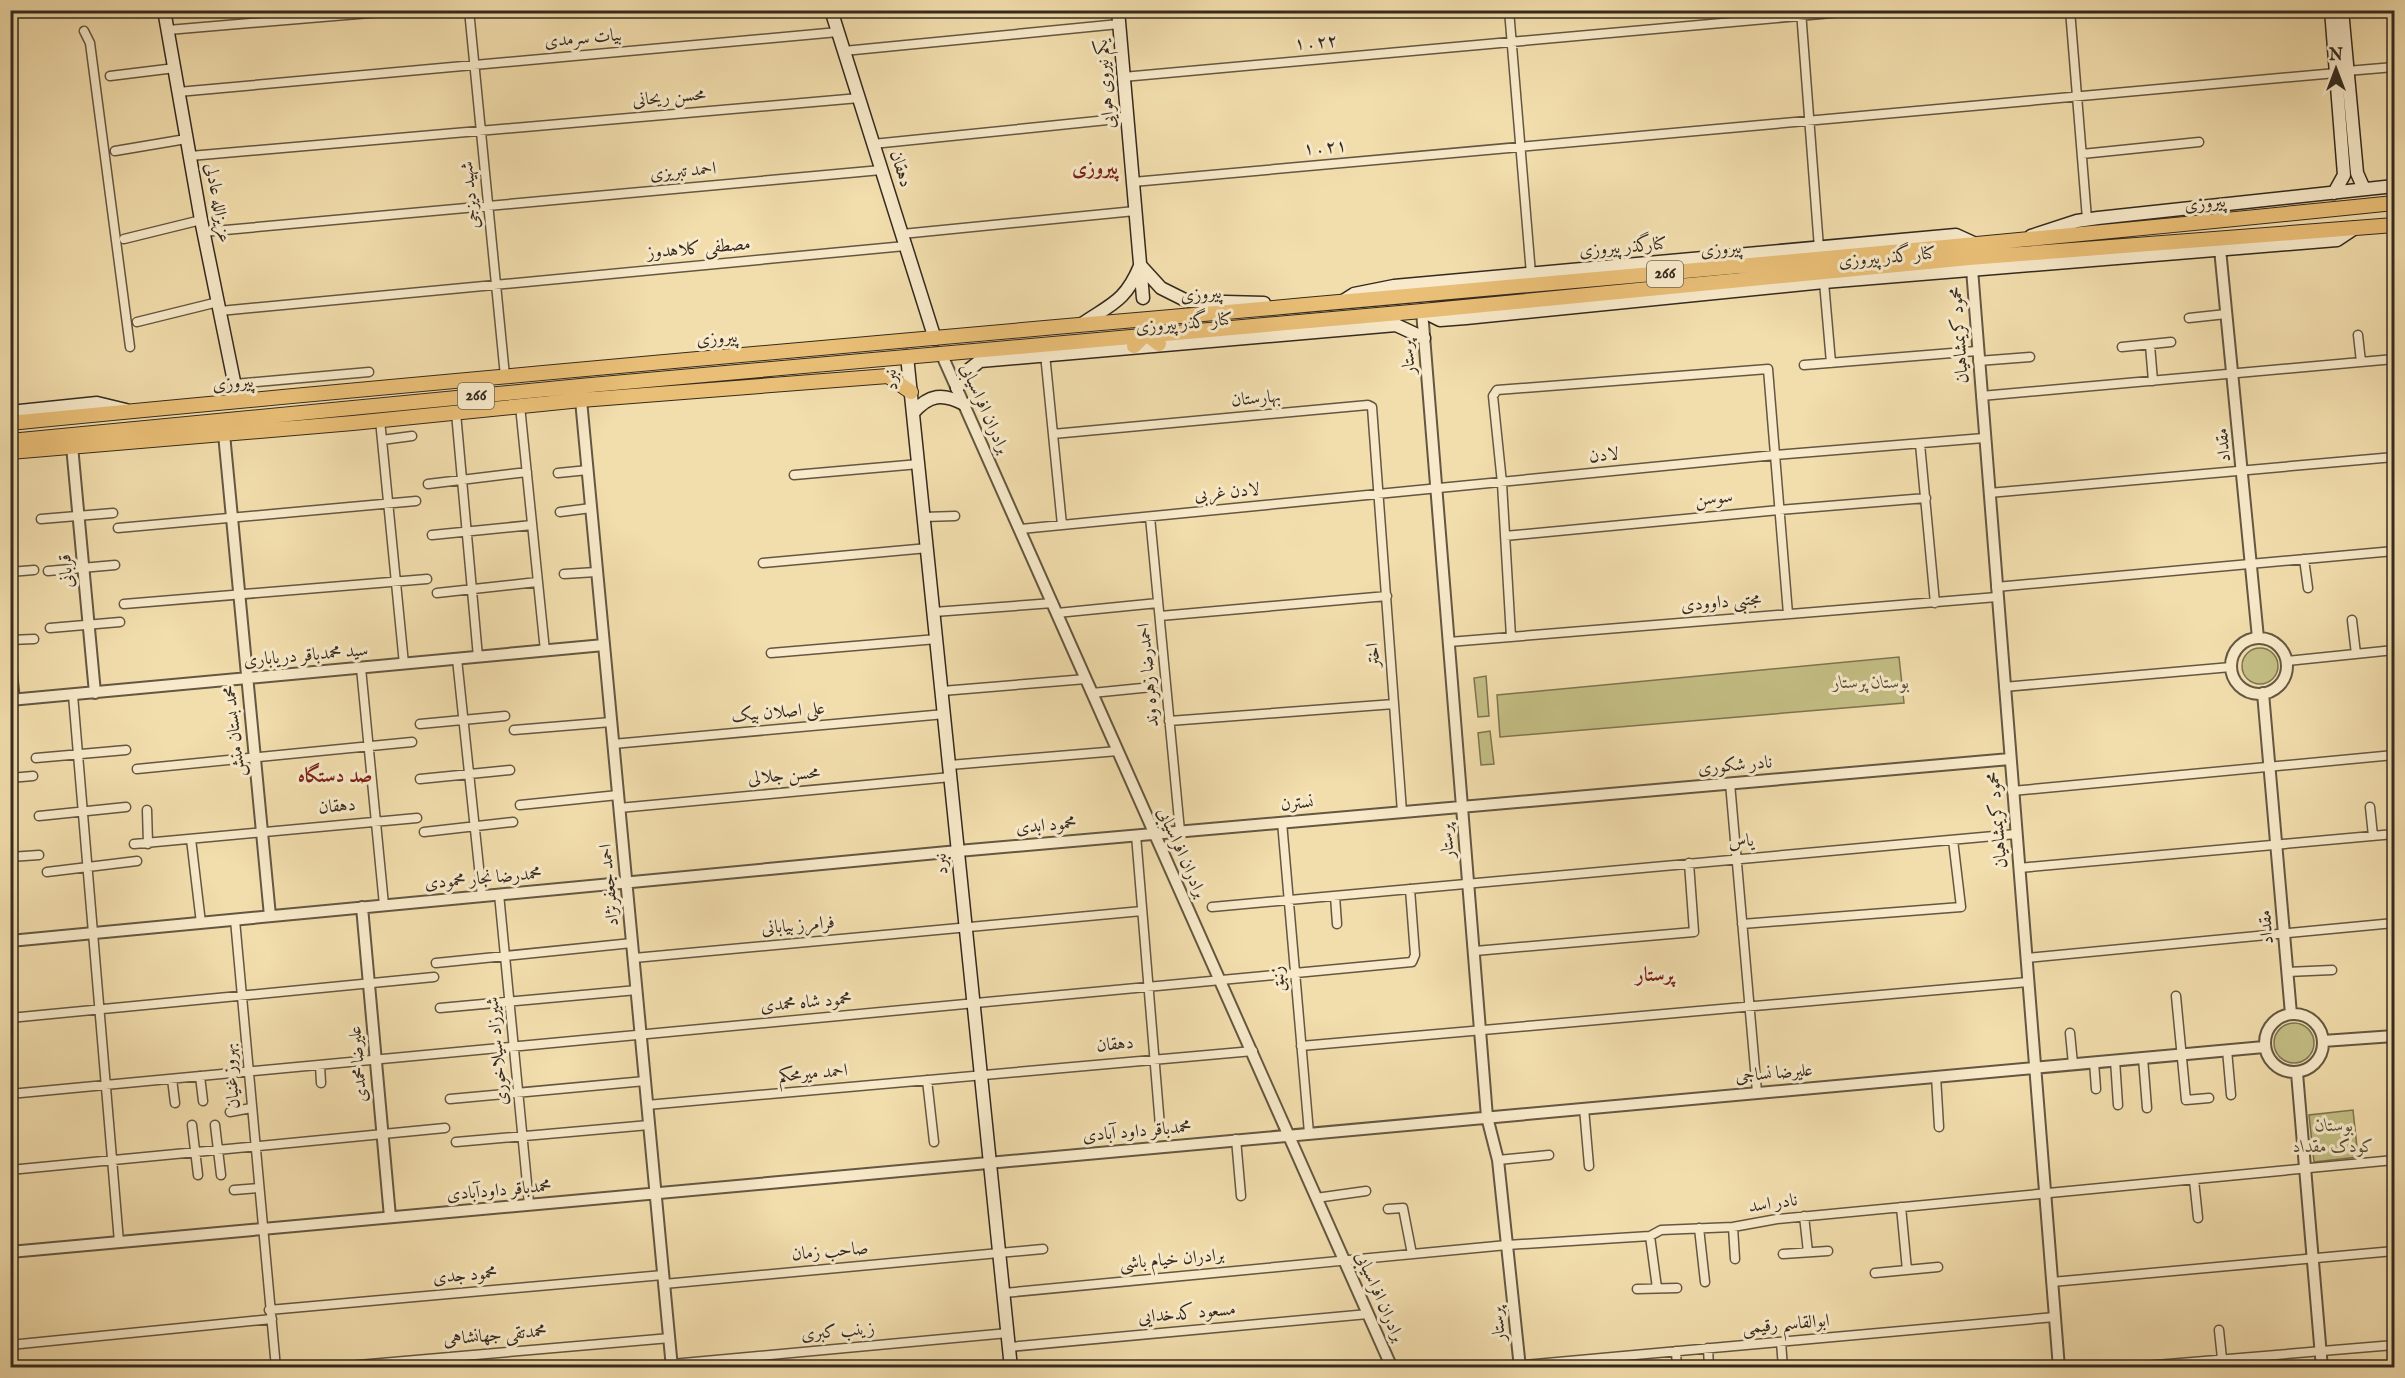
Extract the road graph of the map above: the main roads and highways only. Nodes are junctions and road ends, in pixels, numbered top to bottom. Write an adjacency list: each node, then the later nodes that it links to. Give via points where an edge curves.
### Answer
1 (164, 10): 43 (main road, عزیزالله عادلی)
2 (831, 10): 30 (main road, دهقان)
3 (1118, 10): 18 (main road, یکم نیروی هوایی)
4 (2331, 10): 6 (main road)
5 (2342, 10): 6 (main road)
6 (2342, 72): 7 (main road); 8 (main road)
7 (2357, 173): 8 (main road, via 2350,179); 10 (main road)
8 (2344, 175): 11 (main road)
9 (2394, 186): 10 (main road)
10 (2364, 189): 11 (main road)
11 (2334, 193): 15 (main road, via 2087,219)
12 (2394, 203): 15 (main road, پیروزی / 266)
13 (2394, 225): 14 (main road, پیروزی / 266)
14 (2355, 228): 19 (main road, پیروزی / 266); 21 (main road, کنار گذر پیروزی, via 2337,240)
15 (2013, 242): 16 (main road, پیروزی / 266)
16 (1979, 245): 17 (main road, کنارگذر پیروزی, via 1956,235); 20 (main road, پیروزی / 266)
17 (1640, 264): 20 (main road); 24 (main road, کنارگذر پیروزی, via 1394,286 1354,294)
18 (1140, 265): 23 (main road, یکم نیروی هوایی); 25 (main road, via 1161,288 1187,301); 27 (main road, via 1124,296)
19 (1813, 273): 21 (main road); 26 (main road, پیروزی / 266)
20 (1598, 280): 22 (main road, پیروزی / 266)
21 (1824, 282): 26 (main road, کنار گذر پیروزی, via 1440,320)
22 (1420, 295): 24 (main road, پیروزی / 266); 26 (main road)
23 (1143, 298)
24 (1341, 302): 25 (main road, پیروزی / 266)
25 (1297, 305): 27 (main road, پیروزی / 266)
26 (1422, 311): 28 (main road, پیروزی / 266)
27 (1082, 324): 30 (main road, پیروزی / 266)
28 (1146, 334): 31 (main road); 32 (main road); 33 (main road, پیروزی / 266)
29 (1424, 338): 31 (main road, کنار گذر پیروزی, via 1396,325)
30 (934, 339): 33 (main road); 41 (main road, پیروزی / 266)
31 (1159, 344): 32 (main road, کنار گذر پیروزی)
32 (1134, 346): 38 (main road, کنار گذر پیروزی, via 980,360 966,372)
33 (941, 353): 34 (main road, پیروزی / 266)
34 (907, 356): 35 (main road, پیروزی / 266); 40 (main road, نبرد)
35 (744, 371): 36 (main road, پیروزی / 266); 37 (main road)
36 (705, 375): 39 (main road); 42 (main road, پیروزی / 266)
37 (768, 385): 39 (main road); 40 (main road, via 888,376)
38 (957, 388)
39 (686, 392): 42 (main road)
40 (911, 392): 48 (main road, نبرد)
41 (326, 393): 43 (main road, پیروزی / 266); 45 (main road)
42 (580, 393): 45 (main road, پیروزی / 266); 52 (main road, via 520,406 456,413)
43 (238, 401): 46 (main road, پیروزی / 266); 49 (main road)
44 (964, 404): 48 (main road, via 934,396)
45 (329, 410): 49 (main road, پیروزی / 266)
46 (130, 411): 47 (main road, via 97,403); 50 (main road, پیروزی / 266)
47 (10, 412)
48 (914, 413): 53 (main road, نبرد)
49 (240, 419): 51 (main road, پیروزی / 266)
50 (10, 423)
51 (10, 441)
52 (10, 452)
53 (1011, 1368)

